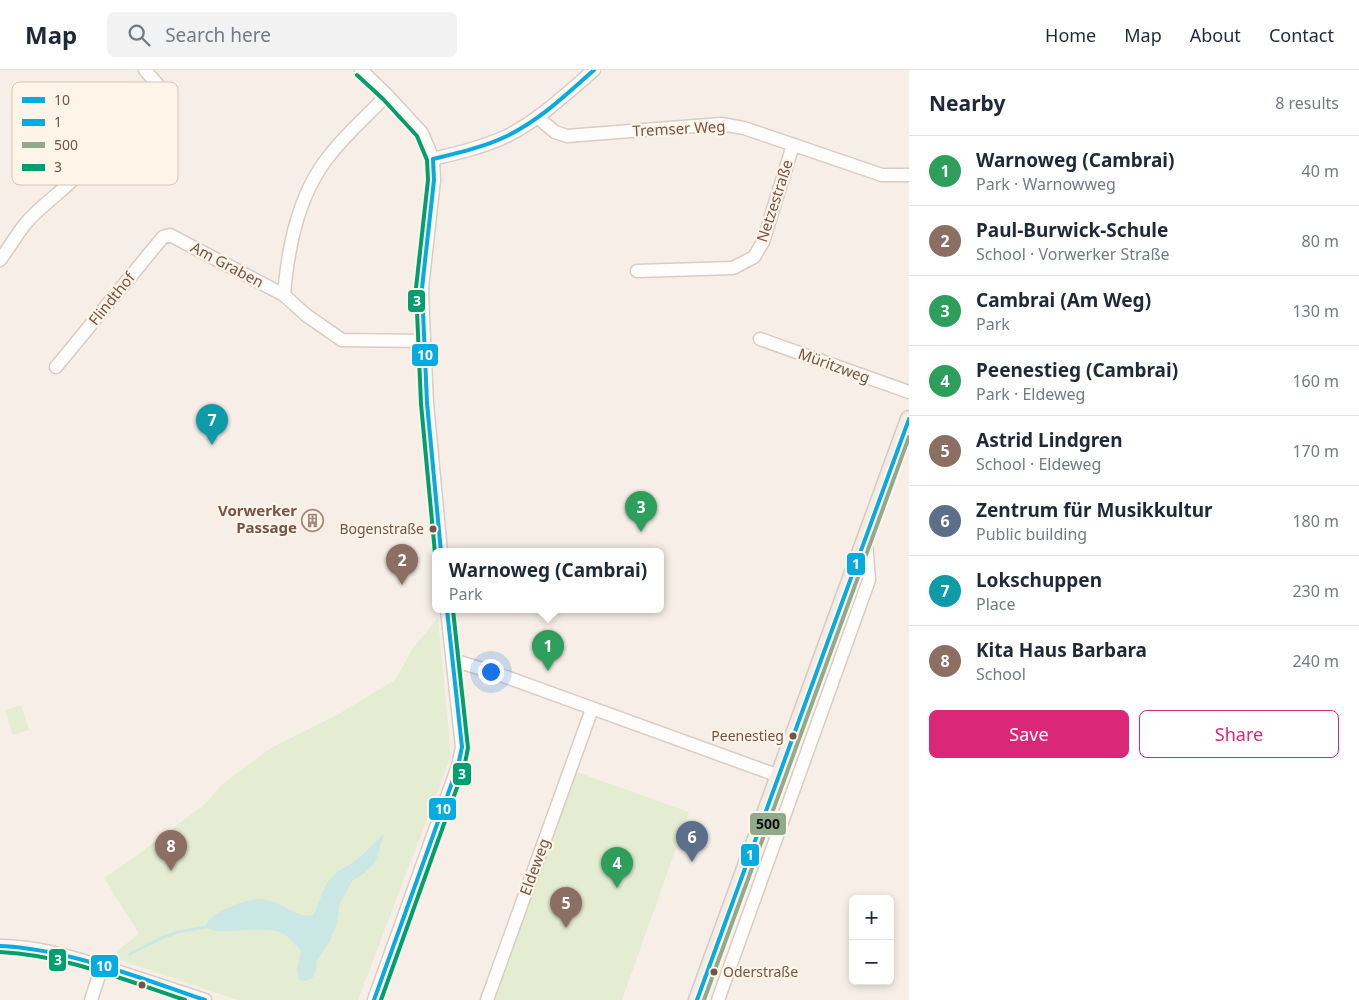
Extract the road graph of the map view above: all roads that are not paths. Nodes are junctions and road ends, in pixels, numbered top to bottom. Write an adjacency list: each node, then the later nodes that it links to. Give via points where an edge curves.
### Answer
1 (145, 70): 4 (street)
2 (361, 70): 5 (street)
3 (594, 70): 6 (street)
4 (156, 82)
5 (387, 95): 8 (street, via 422,133); 14 (street, via 329,156 309,186 286,260)
6 (537, 117): 7 (street, Tremser Weg, via 554,132 566,136 721,124 744,128); 8 (street, via 508,135 470,150)
7 (793, 145): 9 (street, Tremser Weg, via 882,175); 13 (street, Netzestraße, via 763,242 754,257 733,268)
8 (433, 159): 16 (street, via 434,180 422,288)
9 (909, 175)
10 (68, 185): 12 (street, via 27,222)
11 (170, 235): 14 (street, Am Graben); 17 (street, Flindthof, via 163,237)
12 (0, 260)
13 (637, 271)
14 (284, 296): 16 (street, via 342,340)
15 (760, 339): 18 (street, Müritzweg)
16 (424, 341): 21 (street)
17 (56, 366)
18 (909, 392)
19 (909, 419): 20 (main road)
20 (865, 540): 25 (main road); 33 (street, via 869,580)
21 (441, 548)
22 (447, 613): 23 (street)
23 (453, 660): 24 (street); 30 (street, via 462,747 458,766)
24 (594, 710): 25 (street); 31 (street, Eldeweg)
25 (779, 776): 32 (main road)
26 (0, 946): 27 (street, via 46,950)
27 (102, 966): 28 (street); 29 (street)
28 (91, 1000)
29 (205, 1000)
30 (374, 1000)
31 (487, 1000)
32 (697, 1000)
33 (718, 1000)

